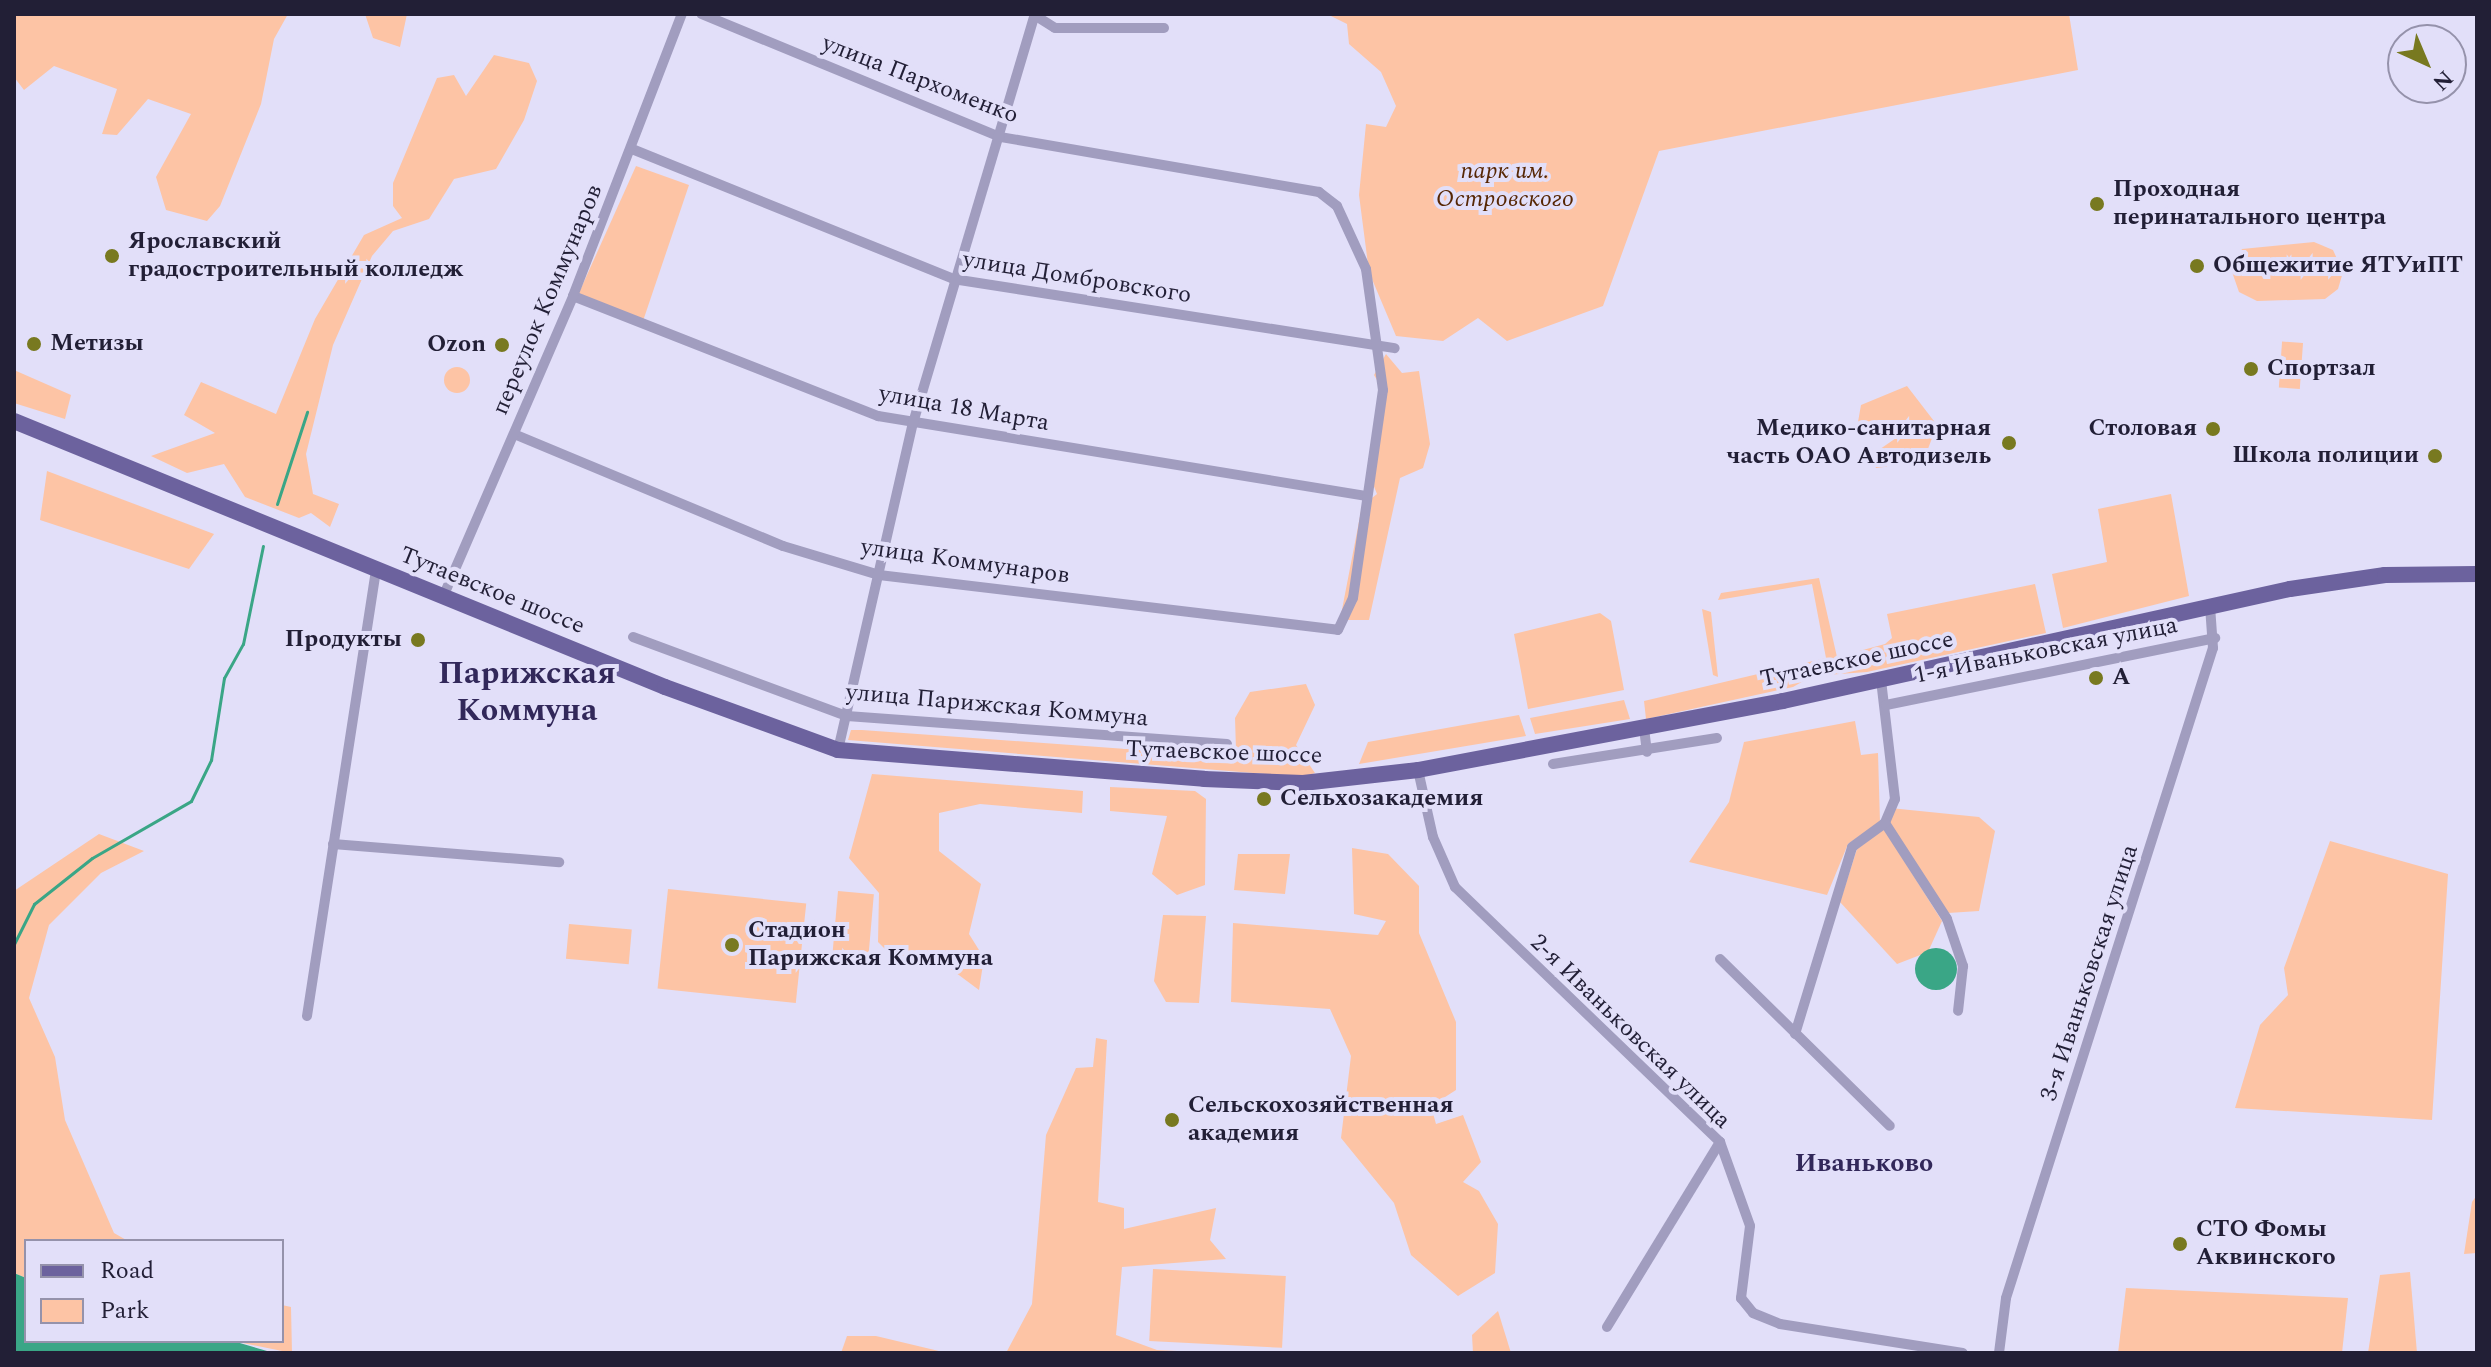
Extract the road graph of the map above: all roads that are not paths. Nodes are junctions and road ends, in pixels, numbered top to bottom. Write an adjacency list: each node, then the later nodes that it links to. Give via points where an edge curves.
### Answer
1 (682, 14): 6 (street, переулок Коммунаров)
2 (701, 14): 5 (street, улица Пархоменко)
3 (1036, 15): 4 (street, via 1055,28); 5 (street)
4 (1164, 28)
5 (1000, 137): 7 (street); 9 (street, улица Пархоменко, via 1319,192 1337,206 1366,269)
6 (632, 149): 7 (street, улица Домбровского); 8 (street, переулок Коммунаров)
7 (953, 279): 9 (street, улица Домбровского); 12 (street)
8 (573, 296): 12 (street, улица 18 Марта, via 757,373); 13 (street, переулок Коммунаров)
9 (1380, 346): 10 (street, улица Домбровского); 14 (street, via 1383,390)
10 (1395, 348)
11 (14, 421): 15 (main road, Тутаевское шоссе)
12 (913, 423): 14 (street, улица 18 Марта); 17 (street)
13 (514, 434): 17 (street, улица Коммунаров, via 783,546); 18 (street, переулок Коммунаров)
14 (1365, 496): 17 (street, улица Коммунаров, via 1353,598 1338,630)
15 (376, 569): 18 (main road, Тутаевское шоссе); 33 (street)
16 (2477, 574): 19 (main road, Тутаевское шоссе, via 2385,575)
17 (879, 575): 24 (street)
18 (443, 597): 28 (main road, Тутаевское шоссе)
19 (2210, 606): 21 (street, 3-я Иваньковская улица); 22 (main road, Тутаевское шоссе)
20 (633, 637): 24 (street, улица Парижская Коммуна)
21 (2215, 638): 23 (street, 1-я Иваньковская улица); 43 (street, 3-я Иваньковская улица, via 2006,1298)
22 (1881, 680): 23 (street); 25 (main road, Тутаевское шоссе)
23 (1886, 705): 32 (street, via 1895,799)
24 (847, 716): 27 (street, улица Парижская Коммуна); 28 (street)
25 (1644, 728): 29 (street); 31 (main road, Тутаевское шоссе)
26 (1717, 738): 29 (street)
27 (1227, 744)
28 (838, 750): 31 (main road, Тутаевское шоссе, via 1303,783)
29 (1647, 752): 30 (street)
30 (1553, 764)
31 (1418, 770): 40 (street, 2-я Иваньковская улица, via 1455,887)
32 (1885, 823): 36 (street, via 1947,919 1963,966); 38 (street, via 1852,847)
33 (333, 844): 34 (street); 37 (street)
34 (559, 862)
35 (1720, 959): 38 (street)
36 (1958, 1011)
37 (307, 1016)
38 (1795, 1034): 39 (street)
39 (1890, 1126)
40 (1720, 1142): 41 (street); 42 (street, 2-я Иваньковская улица, via 1750,1226 1741,1298 1780,1324)
41 (1607, 1327)
42 (1963, 1353)
43 (1999, 1353)

